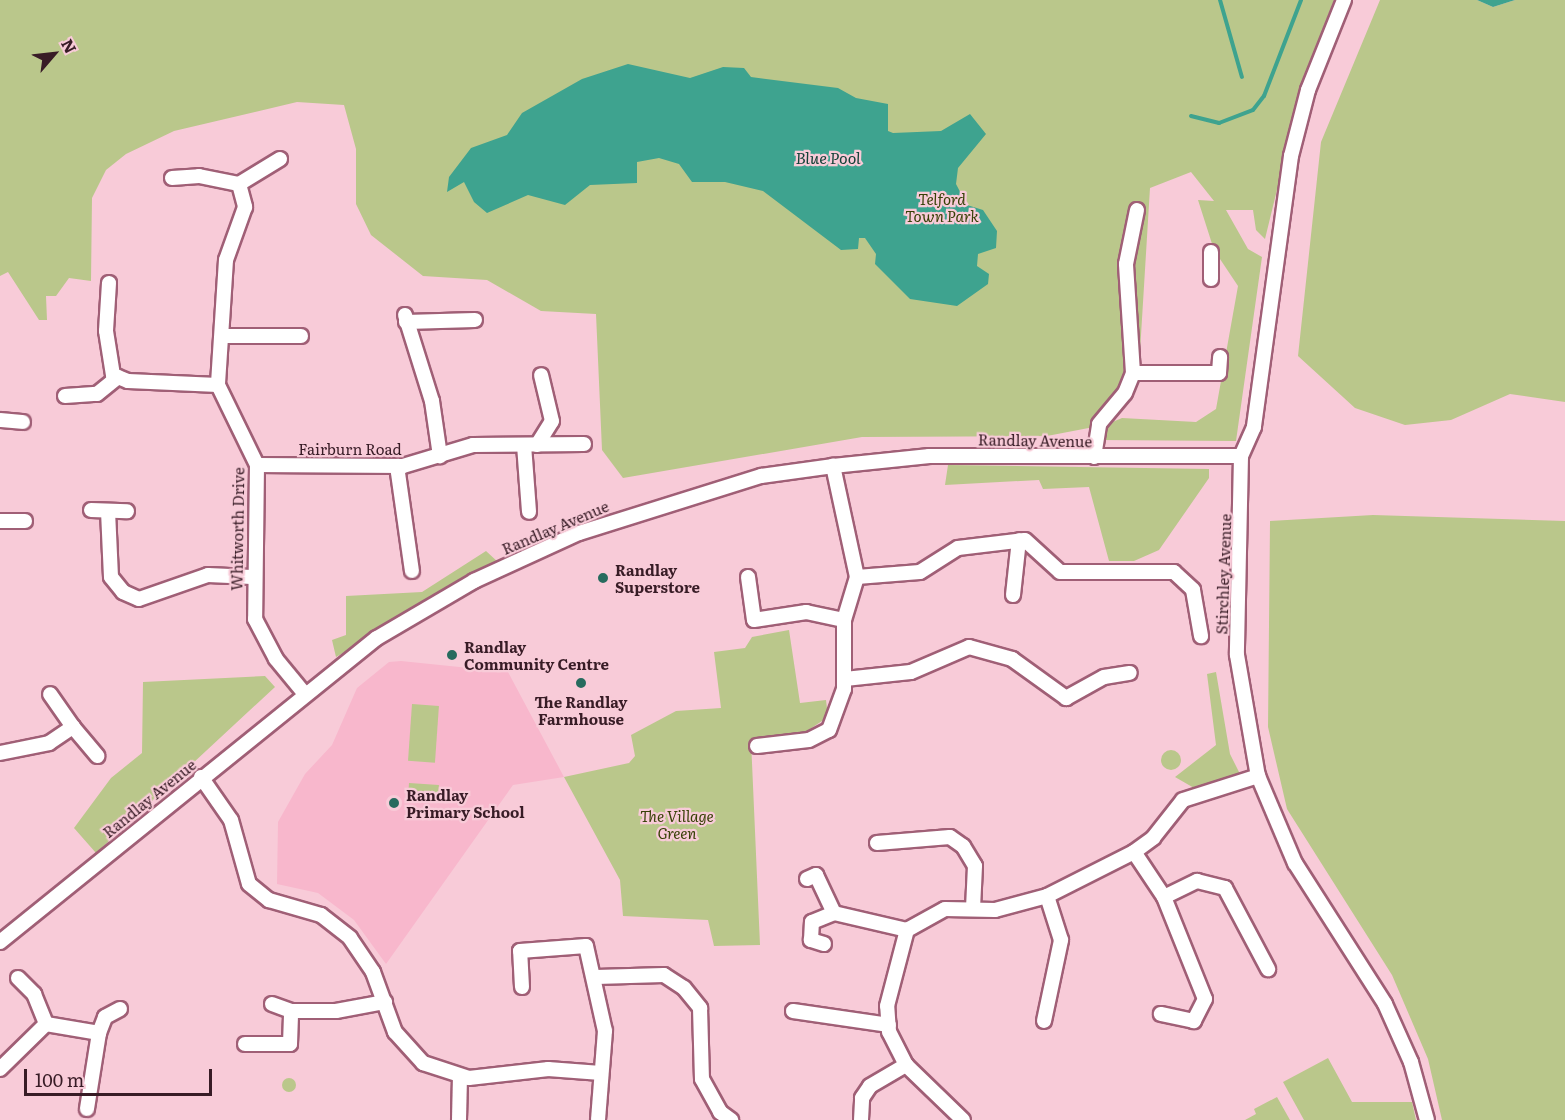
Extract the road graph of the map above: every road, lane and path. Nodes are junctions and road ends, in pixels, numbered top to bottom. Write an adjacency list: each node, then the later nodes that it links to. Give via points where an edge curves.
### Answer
1 (1344, 0): 23 (street, Stirchley Avenue, via 1308,90 1282,222 1254,427)
2 (280, 159): 4 (street)
3 (172, 178): 4 (street, via 199,176)
4 (239, 184): 10 (street, via 245,207 226,260)
5 (1137, 210): 13 (street, via 1126,264)
6 (1211, 252): 7 (street)
7 (1211, 279)
8 (109, 283): 15 (street, via 109,366)
9 (475, 320): 22 (street, via 405,318 432,402)
10 (225, 336): 11 (street); 16 (street)
11 (301, 336)
12 (1220, 357): 13 (street, via 1219,379)
13 (1132, 373): 24 (street, via 1125,393 1099,424)
14 (541, 375): 21 (street, via 552,421)
15 (118, 377): 16 (street); 17 (street, via 97,394)
16 (218, 385): 25 (street, Whitworth Drive)
17 (65, 396)
18 (0, 420): 19 (street)
19 (23, 422)
20 (584, 444): 21 (street, Fairburn Road)
21 (531, 445): 22 (street, Fairburn Road, via 472,445); 31 (street)
22 (440, 456): 26 (street, Fairburn Road)
23 (1241, 456): 24 (street, Randlay Avenue); 51 (street, Stirchley Avenue, via 1237,655)
24 (1095, 457): 27 (street, Randlay Avenue, via 929,456)
25 (257, 465): 26 (street, Fairburn Road); 36 (street, Whitworth Drive)
26 (397, 466): 35 (street)
27 (833, 466): 38 (street); 44 (street, Randlay Avenue, via 761,476 621,517 528,553 377,638)
28 (91, 510): 29 (street)
29 (108, 511): 30 (street); 36 (street, via 111,577 123,592 139,599 208,575)
30 (127, 511)
31 (529, 513)
32 (0, 521): 33 (street)
33 (25, 521)
34 (1019, 540): 38 (street, via 958,548 920,572); 39 (street); 41 (street, via 1030,543 1060,572 1174,572 1193,590)
35 (412, 571)
36 (252, 577): 44 (street, Whitworth Drive, via 259,631)
37 (748, 577): 40 (street, via 754,620 806,612)
38 (857, 577): 40 (street)
39 (1013, 595)
40 (844, 620): 43 (street)
41 (1200, 636)
42 (1131, 673): 43 (street, via 1104,677 1066,698 1012,659 969,647 911,672)
43 (845, 679): 47 (street, via 829,730 809,740)
44 (304, 693): 50 (street, Randlay Avenue)
45 (50, 694): 46 (street)
46 (73, 727): 48 (street, via 49,743); 49 (street)
47 (757, 746)
48 (0, 753)
49 (97, 756)
50 (201, 777): 60 (street, Randlay Avenue); 66 (street, via 231,820 249,884 269,900 335,923 362,953)
51 (1258, 777): 53 (street, via 1183,800 1153,838); 87 (street, Stirchley Avenue, via 1295,863 1371,978 1401,1038 1412,1062)
52 (877, 843): 57 (street, via 950,837 963,846 975,866)
53 (1134, 852): 55 (street); 56 (street)
54 (807, 879): 58 (street, via 816,875)
55 (1047, 896): 57 (street); 72 (street, via 1061,940)
56 (1164, 897): 62 (street, via 1197,881 1226,888); 71 (street, via 1205,999 1194,1021)
57 (973, 909): 59 (street, via 945,909)
58 (834, 913): 59 (street); 61 (street, via 812,922 811,940)
59 (907, 930): 74 (street, via 887,1006)
60 (0, 942)
61 (824, 944)
62 (1268, 969)
63 (596, 977): 65 (street, via 586,946 520,951); 79 (street, via 596,1008 605,1031); 84 (street, via 664,975 684,988 700,1008 702,1078 720,1112)
64 (18, 978): 73 (street, via 34,994)
65 (522, 987)
66 (385, 1002): 69 (street, via 336,1011); 80 (street, via 395,1032 411,1053 438,1071)
67 (272, 1004): 69 (street)
68 (120, 1009): 75 (street, via 105,1017)
69 (291, 1011): 76 (street, via 290,1044)
70 (793, 1011): 74 (street)
71 (1161, 1014)
72 (1044, 1021)
73 (46, 1024): 75 (street); 78 (street)
74 (889, 1025): 77 (street)
75 (99, 1033): 81 (street)
76 (245, 1044)
77 (906, 1065): 85 (street, via 870,1086 862,1098); 86 (street)
78 (0, 1069)
79 (602, 1073): 80 (street, via 548,1069); 83 (street)
80 (460, 1077): 82 (street)
81 (87, 1109)
82 (459, 1120)
83 (598, 1120)
84 (731, 1120)
85 (861, 1120)
86 (963, 1120)
87 (1427, 1120)

